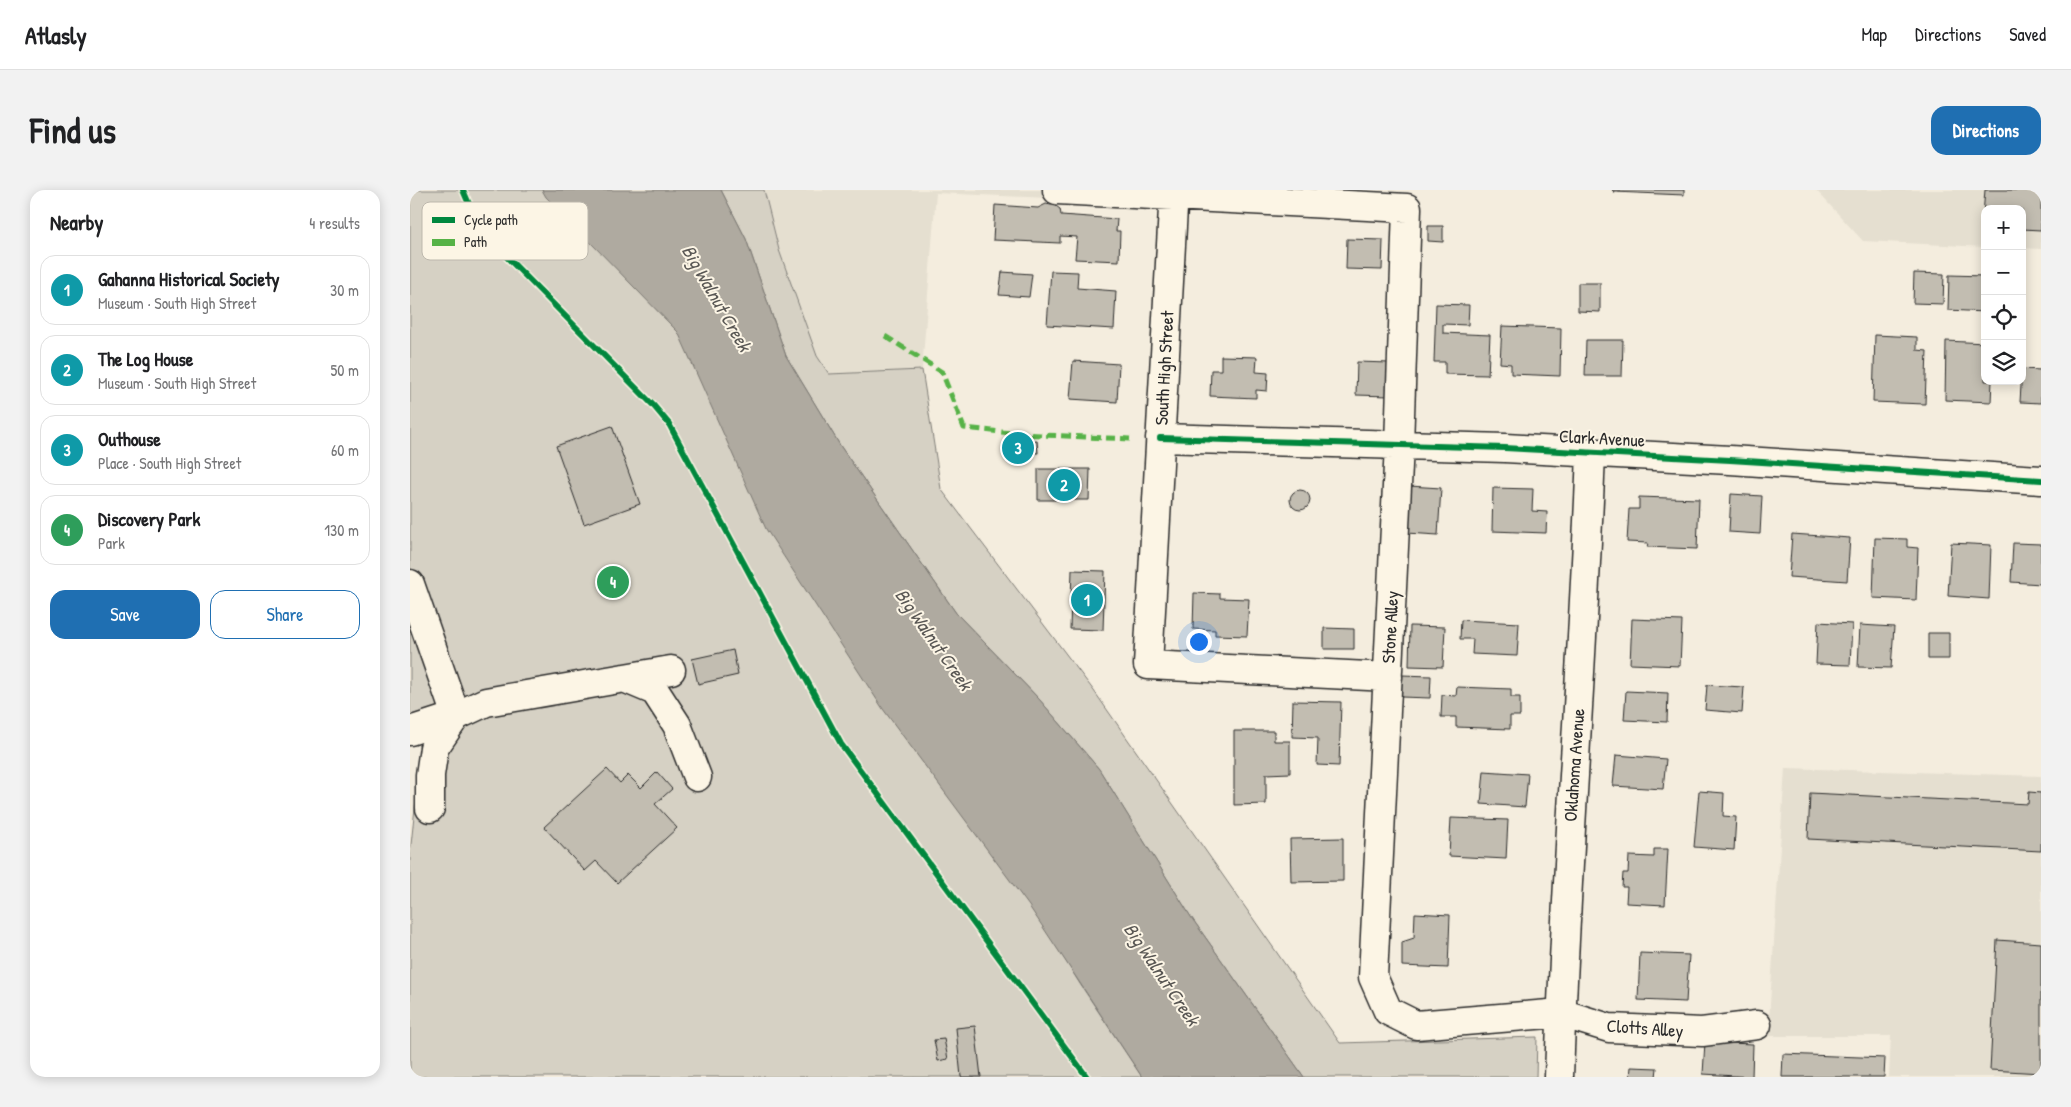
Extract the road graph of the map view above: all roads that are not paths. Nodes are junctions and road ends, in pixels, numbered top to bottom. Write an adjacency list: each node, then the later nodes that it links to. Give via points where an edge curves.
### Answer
1 (1057, 190): 2 (street)
2 (1174, 194): 3 (street, South High Street); 4 (street, Stone Alley, via 1407,208)
3 (1160, 438): 4 (street, Clark Avenue); 9 (street, South High Street, via 1148,665)
4 (1399, 445): 5 (street, Clark Avenue); 9 (street, Stone Alley)
5 (1591, 453): 6 (street, Clark Avenue); 15 (street, Oklahoma Avenue)
6 (2041, 480)
7 (410, 584): 11 (street)
8 (671, 670): 10 (street)
9 (1388, 677): 16 (street, Stone Alley, via 1372,977 1388,1011)
10 (624, 678): 11 (street, via 486,702); 13 (street, via 655,691 677,726)
11 (456, 716): 12 (street); 14 (street, via 434,748)
12 (410, 732)
13 (698, 777)
14 (430, 808)
15 (1561, 1013): 16 (street, Clotts Alley); 17 (street, Clotts Alley, via 1609,1028 1702,1032); 18 (street, Oklahoma Avenue)
16 (1416, 1025)
17 (1757, 1025)
18 (1558, 1077)

